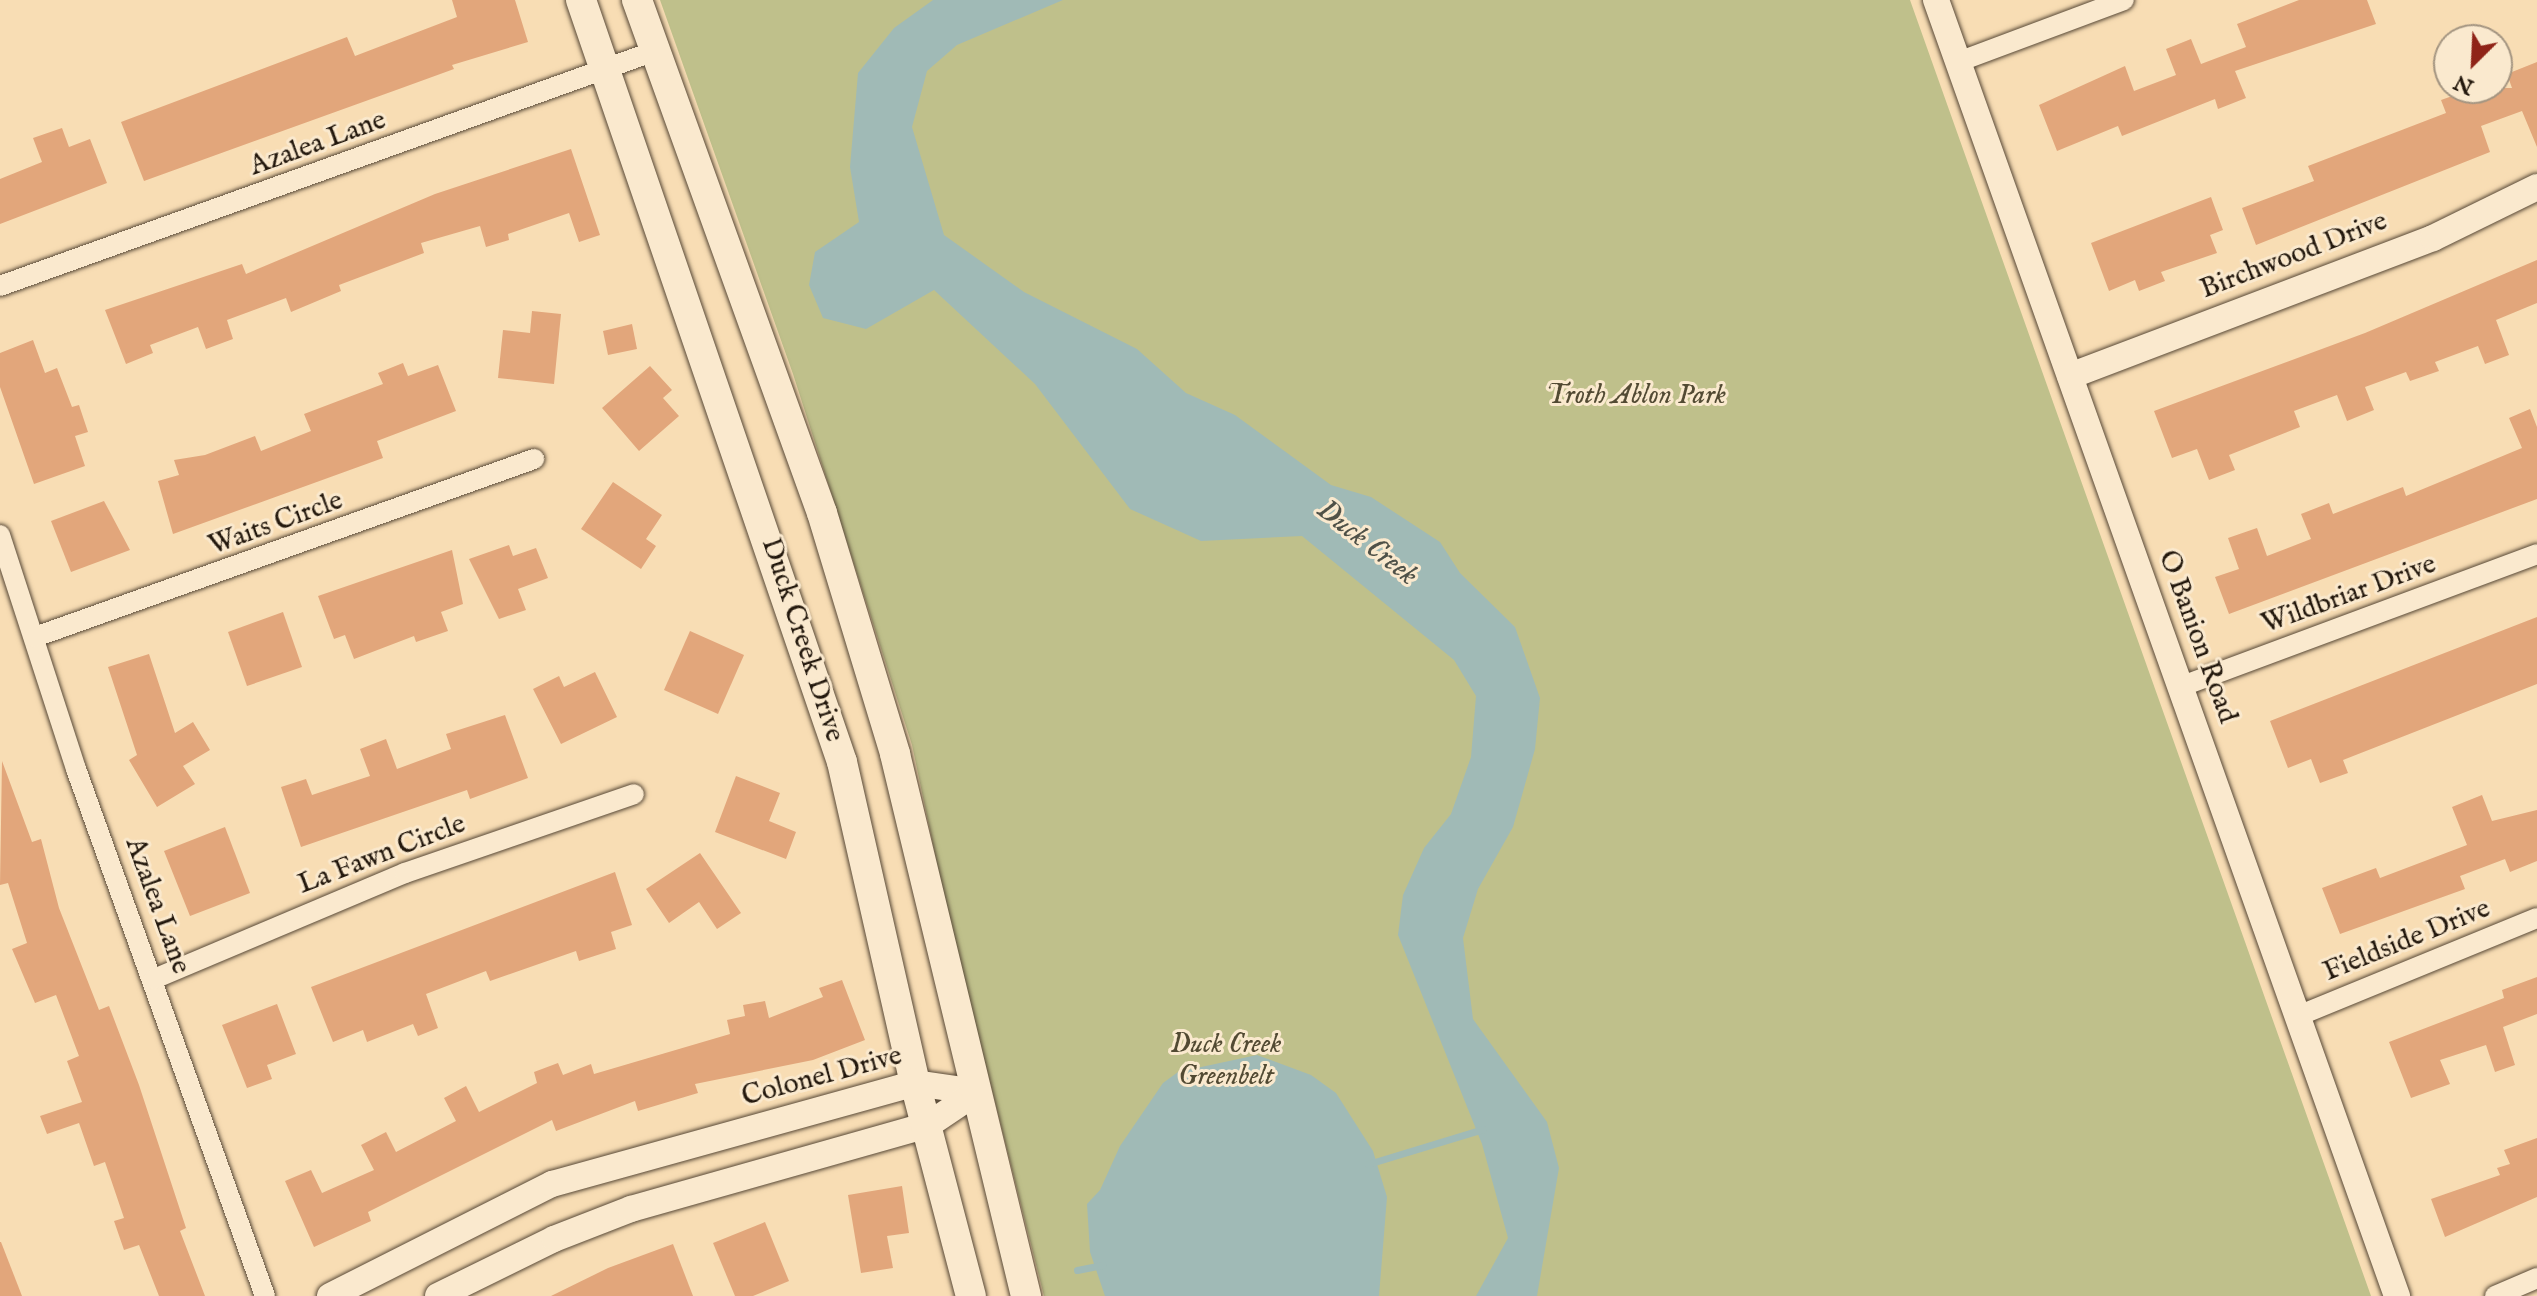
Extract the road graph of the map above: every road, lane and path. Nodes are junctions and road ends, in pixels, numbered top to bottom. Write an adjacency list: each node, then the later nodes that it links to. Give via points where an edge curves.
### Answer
1 (581, 0): 7 (main road, Duck Creek Drive)
2 (637, 0): 5 (main road, Duck Creek Drive)
3 (1936, 0): 6 (street, O Banion Road)
4 (2124, 0): 6 (street)
5 (655, 51): 7 (street, Azalea Lane); 21 (main road, Duck Creek Drive, via 822,513 895,754)
6 (1958, 62): 10 (street, O Banion Road)
7 (603, 69): 9 (street, Azalea Lane); 20 (main road, Duck Creek Drive, via 842,762)
8 (2537, 187): 10 (street, Birchwood Drive, via 2433,238)
9 (0, 286)
10 (2070, 376): 15 (street, O Banion Road)
11 (534, 459): 14 (street, Waits Circle)
12 (0, 535): 14 (street, Azalea Lane)
13 (2537, 554): 15 (street, Wildbriar Drive)
14 (35, 637): 18 (street, Azalea Lane, via 76,769)
15 (2180, 687): 19 (street, O Banion Road)
16 (634, 794): 18 (street, La Fawn Circle, via 405,873)
17 (2537, 918): 19 (street, Fieldside Drive)
18 (154, 979): 24 (street, Azalea Lane)
19 (2298, 1016): 29 (street, O Banion Road)
20 (915, 1083): 21 (street, Colonel Drive); 22 (main road, Duck Creek Drive); 25 (street, Colonel Drive, via 552,1184)
21 (977, 1092): 22 (street); 28 (main road, Duck Creek Drive)
22 (928, 1125): 26 (street, via 800,1157 631,1209 554,1239); 27 (main road, Duck Creek Drive)
23 (2537, 1278): 30 (street)
24 (265, 1296)
25 (330, 1296)
26 (438, 1296)
27 (971, 1296)
28 (1026, 1296)
29 (2397, 1296)
30 (2495, 1296)

